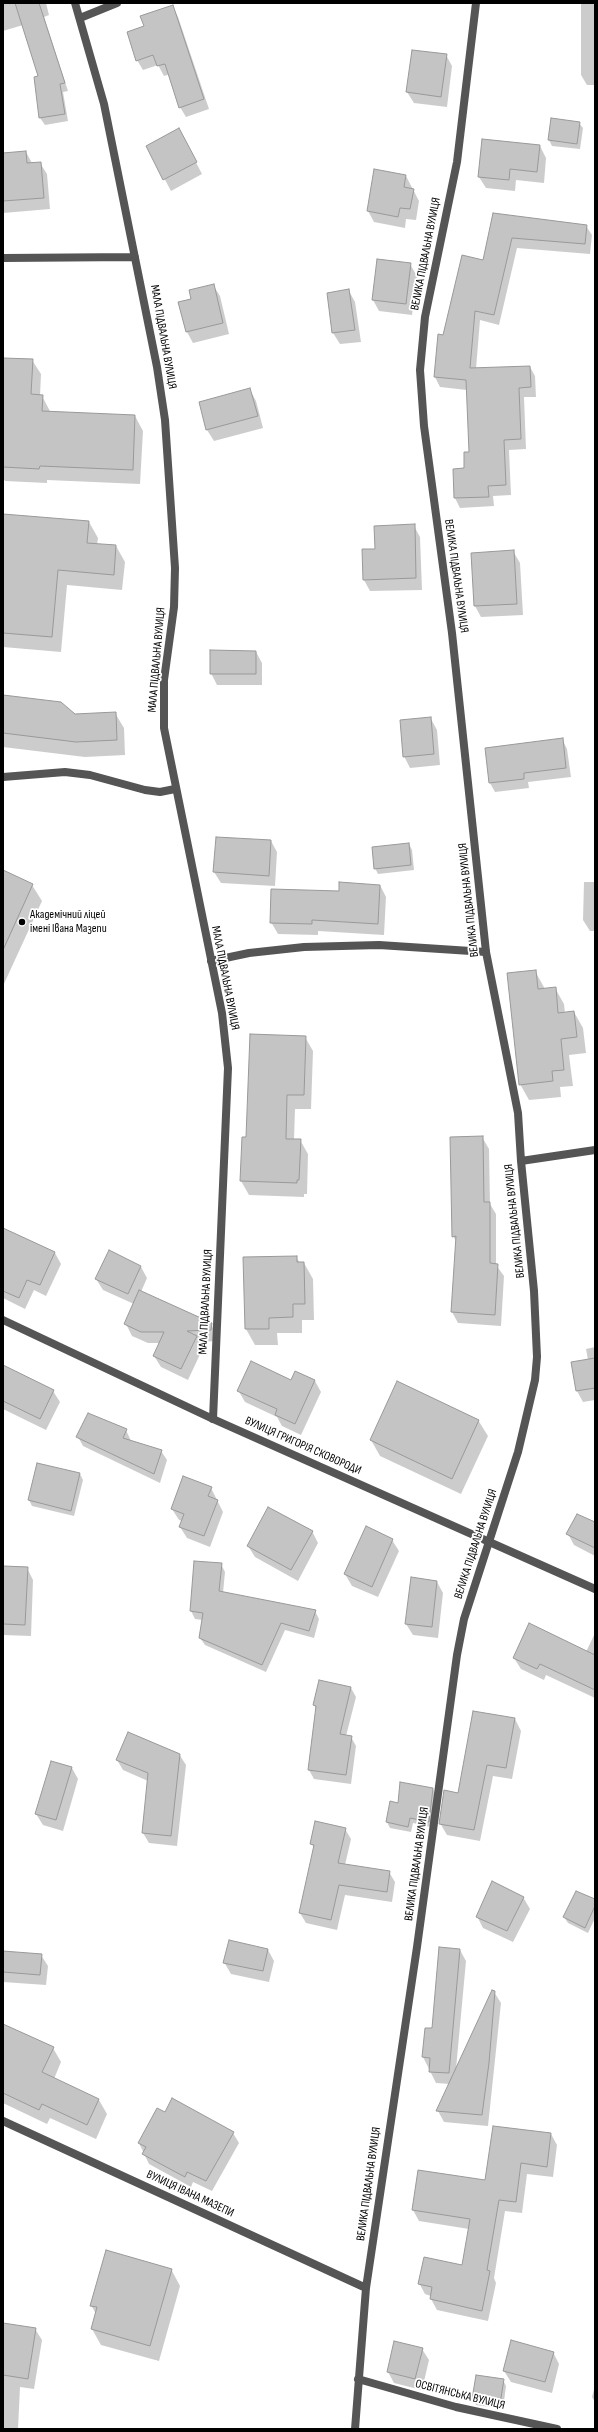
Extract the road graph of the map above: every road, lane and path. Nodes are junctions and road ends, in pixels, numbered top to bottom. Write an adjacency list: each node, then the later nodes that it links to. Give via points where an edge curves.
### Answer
1 (75, 3): 4 (street, МАЛА ПІДВАЛЬНА ВУЛИЦЯ)
2 (117, 3): 4 (street)
3 (476, 3): 9 (street, ВЕЛИКА ПІДВАЛЬНА ВУЛИЦЯ, via 457,162 425,317 420,370 424,426 452,633)
4 (80, 18): 5 (street, МАЛА ПІДВАЛЬНА ВУЛИЦЯ, via 104,104)
5 (135, 257): 6 (street); 8 (street, МАЛА ПІДВАЛЬНА ВУЛИЦЯ, via 157,367 169,465 175,568 174,607 162,710)
6 (3, 258)
7 (3, 777): 8 (street, via 66,772 90,775 145,790 160,792)
8 (175, 789): 10 (street, МАЛА ПІДВАЛЬНА ВУЛИЦЯ)
9 (486, 952): 10 (street, via 379,945 304,947 249,953); 12 (street, ВЕЛИКА ПІДВАЛЬНА ВУЛИЦЯ, via 518,1113)
10 (211, 961): 14 (street, МАЛА ПІДВАЛЬНА ВУЛИЦЯ, via 222,1013 228,1089)
11 (595, 1150): 12 (street)
12 (520, 1161): 15 (street, ВЕЛИКА ПІДВАЛЬНА ВУЛИЦЯ, via 534,1291 537,1357 535,1380 518,1452)
13 (3, 1320): 14 (street, ВУЛИЦЯ ГРИГОРІЯ СКОВОРОДИ)
14 (213, 1419): 15 (street, ВУЛИЦЯ ГРИГОРІЯ СКОВОРОДИ)
15 (489, 1542): 16 (street, ВУЛИЦЯ ГРИГОРІЯ СКОВОРОДИ); 18 (street, ВЕЛИКА ПІДВАЛЬНА ВУЛИЦЯ, via 464,1619 457,1655 418,1947)
16 (595, 1589)
17 (3, 2121): 18 (street, ВУЛИЦЯ ІВАНА МАЗЕПИ)
18 (366, 2288): 19 (street, ВЕЛИКА ПІДВАЛЬНА ВУЛИЦЯ)
19 (358, 2379): 20 (street, ВЕЛИКА ПІДВАЛЬНА ВУЛИЦЯ); 21 (street, ОСВІТЯНСЬКА ВУЛИЦЯ, via 450,2406)
20 (355, 2429)
21 (557, 2429)

